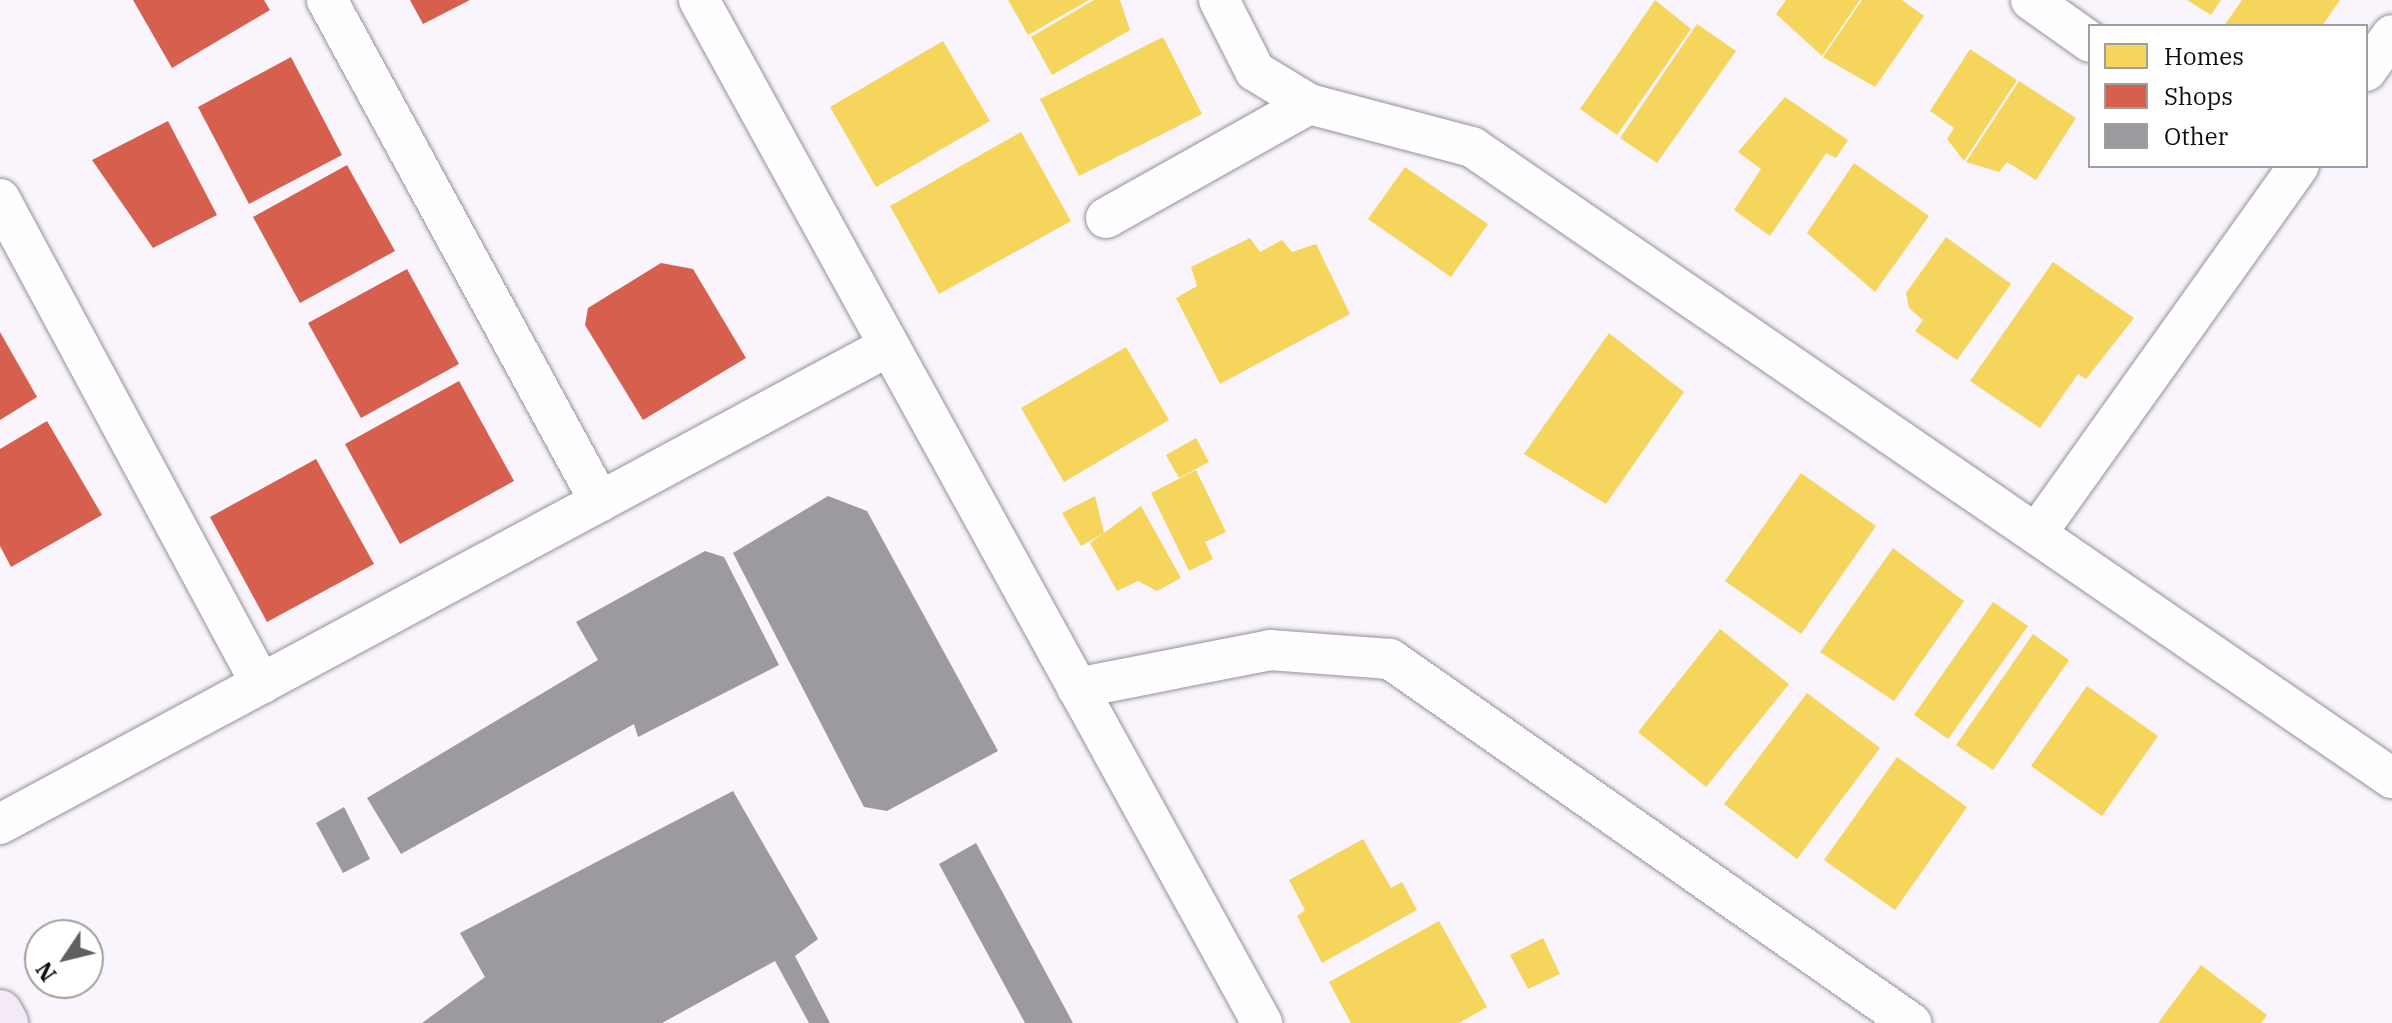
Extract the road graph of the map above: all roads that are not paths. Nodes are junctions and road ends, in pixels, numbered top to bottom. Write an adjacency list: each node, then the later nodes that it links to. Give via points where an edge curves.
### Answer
1 (327, 0): 13 (street)
2 (699, 0): 12 (street)
3 (1219, 0): 8 (street, via 1255,71)
4 (2031, 0): 6 (street)
5 (2392, 35): 7 (street)
6 (2088, 41)
7 (2368, 68)
8 (1309, 104): 11 (street); 14 (street, via 1472,147)
9 (2284, 171): 14 (street)
10 (0, 199): 15 (street)
11 (1106, 218)
12 (889, 346): 13 (street); 16 (street)
13 (600, 502): 15 (street)
14 (2039, 530): 17 (street)
15 (261, 684): 18 (street)
16 (1077, 688): 21 (street); 22 (street, via 1270,650 1390,659)
17 (2392, 778)
18 (0, 824)
19 (0, 1012): 20 (street)
20 (6, 1023)
21 (1262, 1023)
22 (1911, 1023)

